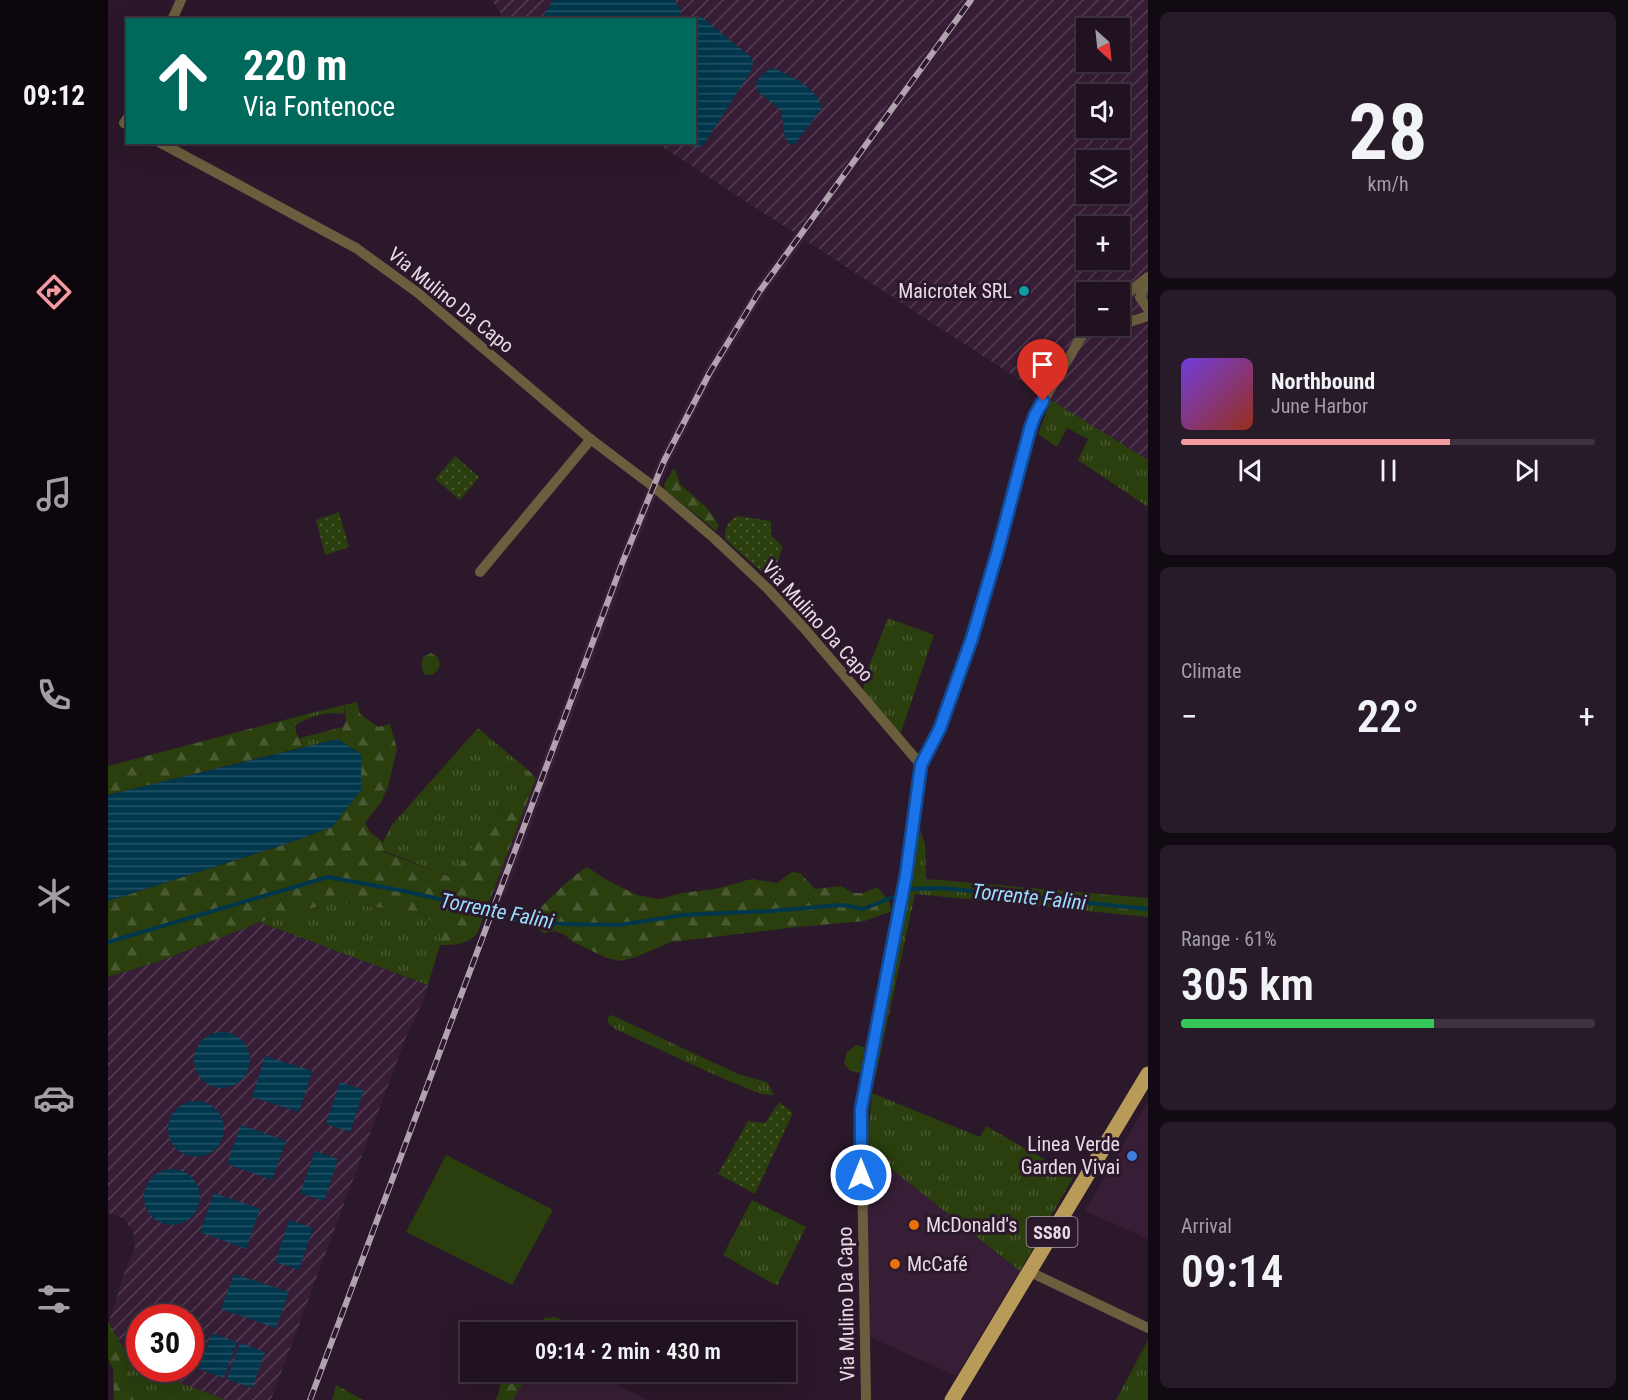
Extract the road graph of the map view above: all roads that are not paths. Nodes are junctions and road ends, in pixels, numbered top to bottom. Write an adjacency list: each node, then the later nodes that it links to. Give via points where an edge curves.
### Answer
1 (181, 0): 2 (street)
2 (173, 18)
3 (163, 144): 10 (street, Via Mulino Da Capo, via 356,248 418,293)
4 (1148, 279): 5 (street); 6 (street, via 1140,297)
5 (1130, 292)
6 (1148, 309)
7 (1148, 316): 8 (street)
8 (1130, 322)
9 (1082, 336): 12 (street, via 1035,415 972,638 940,728)
10 (591, 439): 11 (street); 12 (street, Via Mulino Da Capo, via 654,487 768,589)
11 (480, 572)
12 (921, 765): 16 (street, Via Mulino Da Capo, via 906,875 861,1109)
13 (1148, 1074): 14 (main road, SS80)
14 (1028, 1271): 15 (street); 17 (main road, SS80)
15 (1148, 1328)
16 (866, 1400)
17 (952, 1400)

